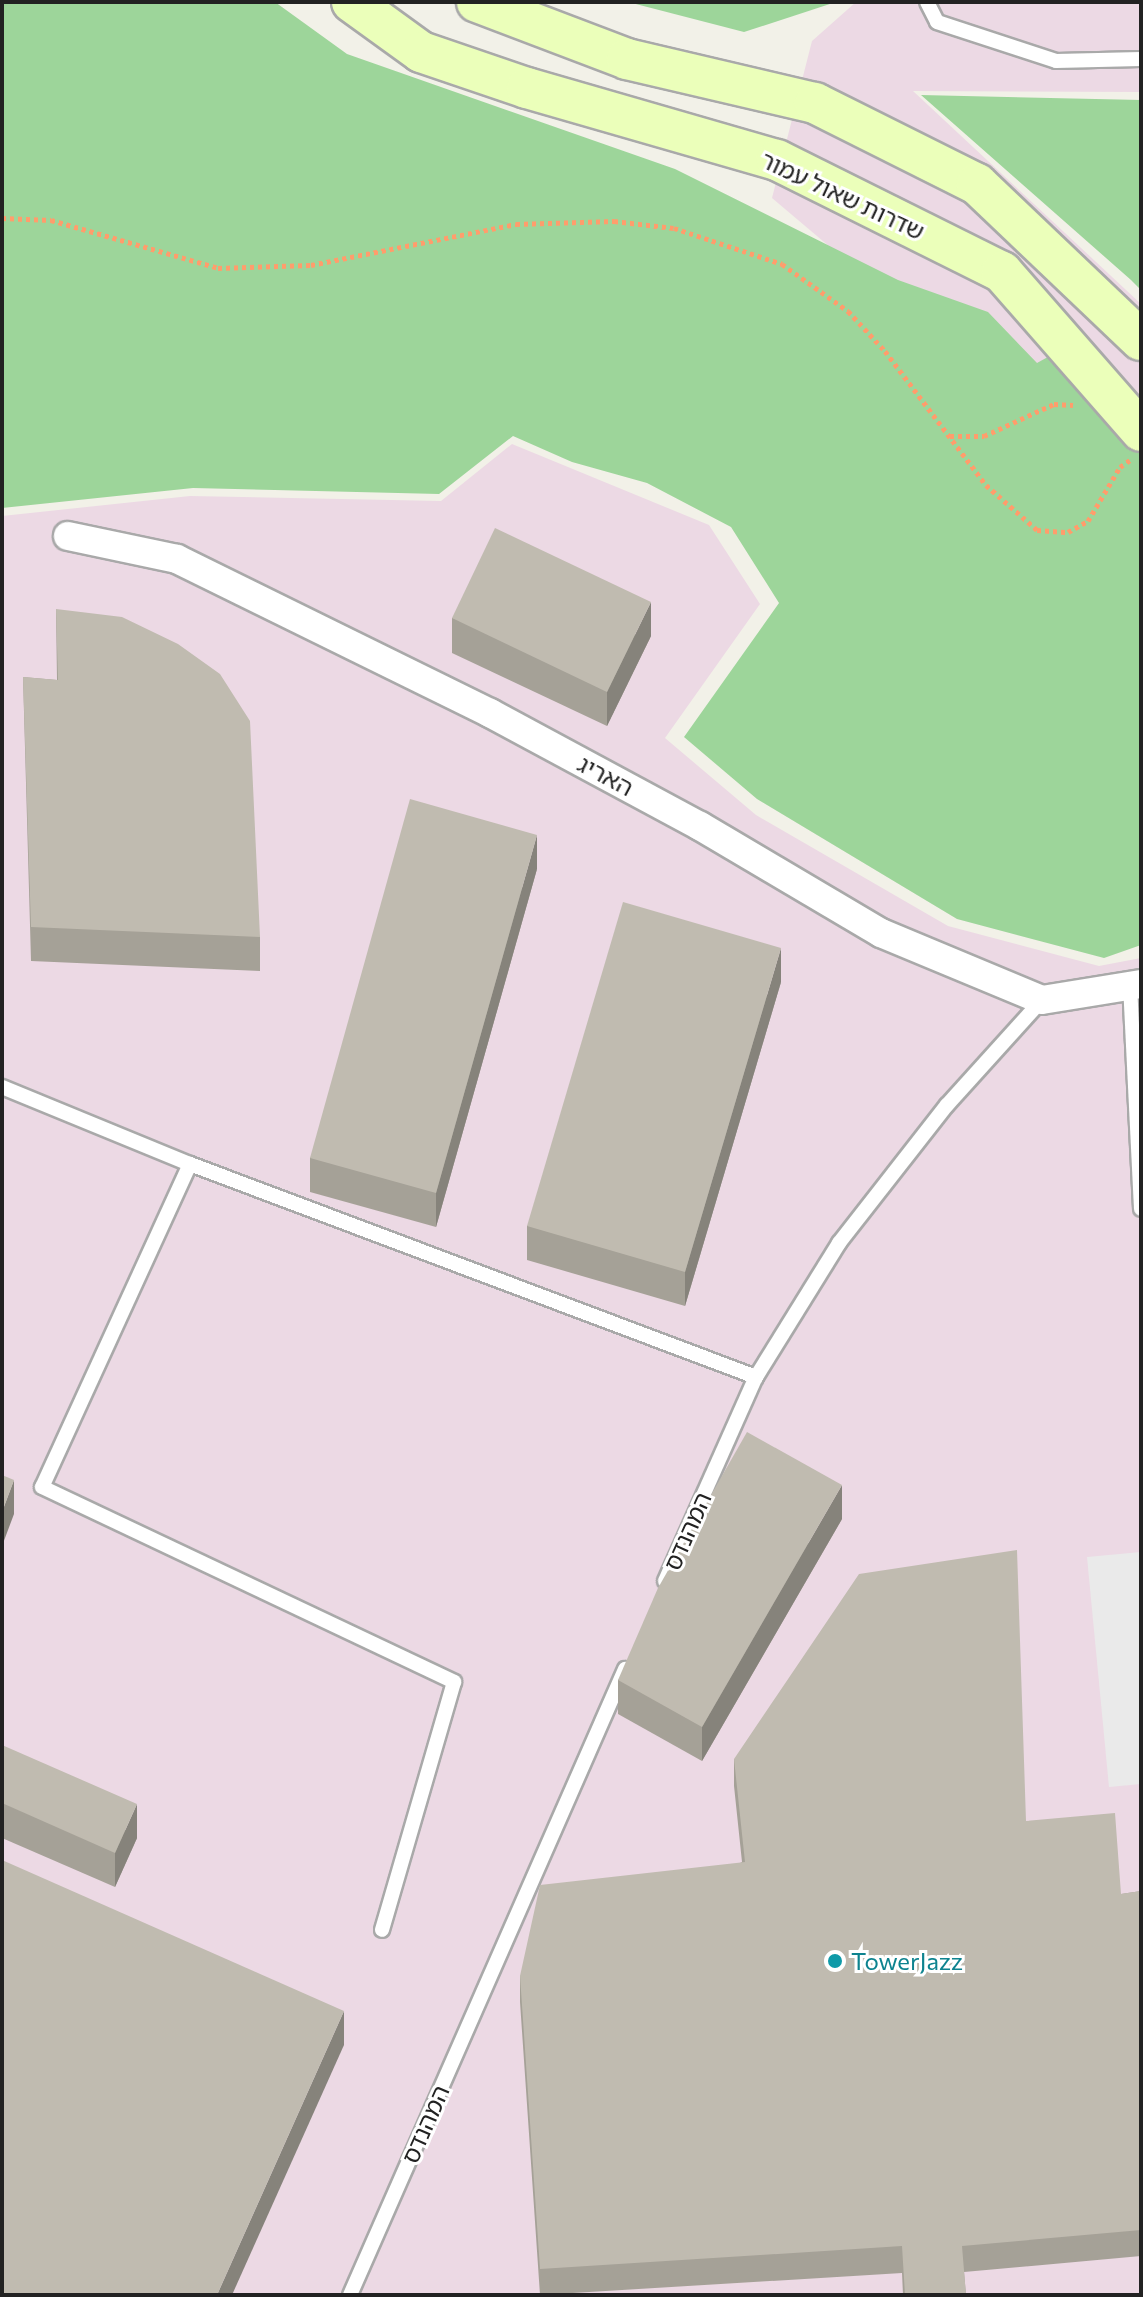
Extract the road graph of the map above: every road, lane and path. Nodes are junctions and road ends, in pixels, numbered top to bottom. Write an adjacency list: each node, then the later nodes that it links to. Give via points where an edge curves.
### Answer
1 (352, 2): 8 (street, שדרות שאול עמור, via 421,52 777,160 1002,272)
2 (477, 2): 6 (street, via 627,59 815,103 977,184)
3 (927, 2): 4 (lane, via 937,22 1056,61)
4 (1141, 59)
5 (2, 218): 9 (path, via 51,220 218,268 311,265 516,224 614,221 674,228 782,264 848,311)
6 (1141, 340)
7 (1084, 406): 9 (path, via 1054,404 984,436)
8 (1141, 431)
9 (949, 435): 10 (path, via 986,485 1037,530 1068,532 1088,521 1120,467)
10 (1141, 453)
11 (68, 536): 13 (street, האריג, via 177,559 504,721 700,826 881,933)
12 (1135, 984): 13 (street); 16 (lane)
13 (1042, 1000): 17 (lane, המהנדס, via 947,1105 839,1243)
14 (2, 1087): 15 (lane)
15 (190, 1164): 17 (lane); 20 (lane, via 42,1487 454,1682)
16 (1141, 1209)
17 (756, 1377): 18 (lane, המהנדס)
18 (656, 1600)
19 (631, 1656): 21 (lane, המהנדס)
20 (382, 1930)
21 (350, 2295)

